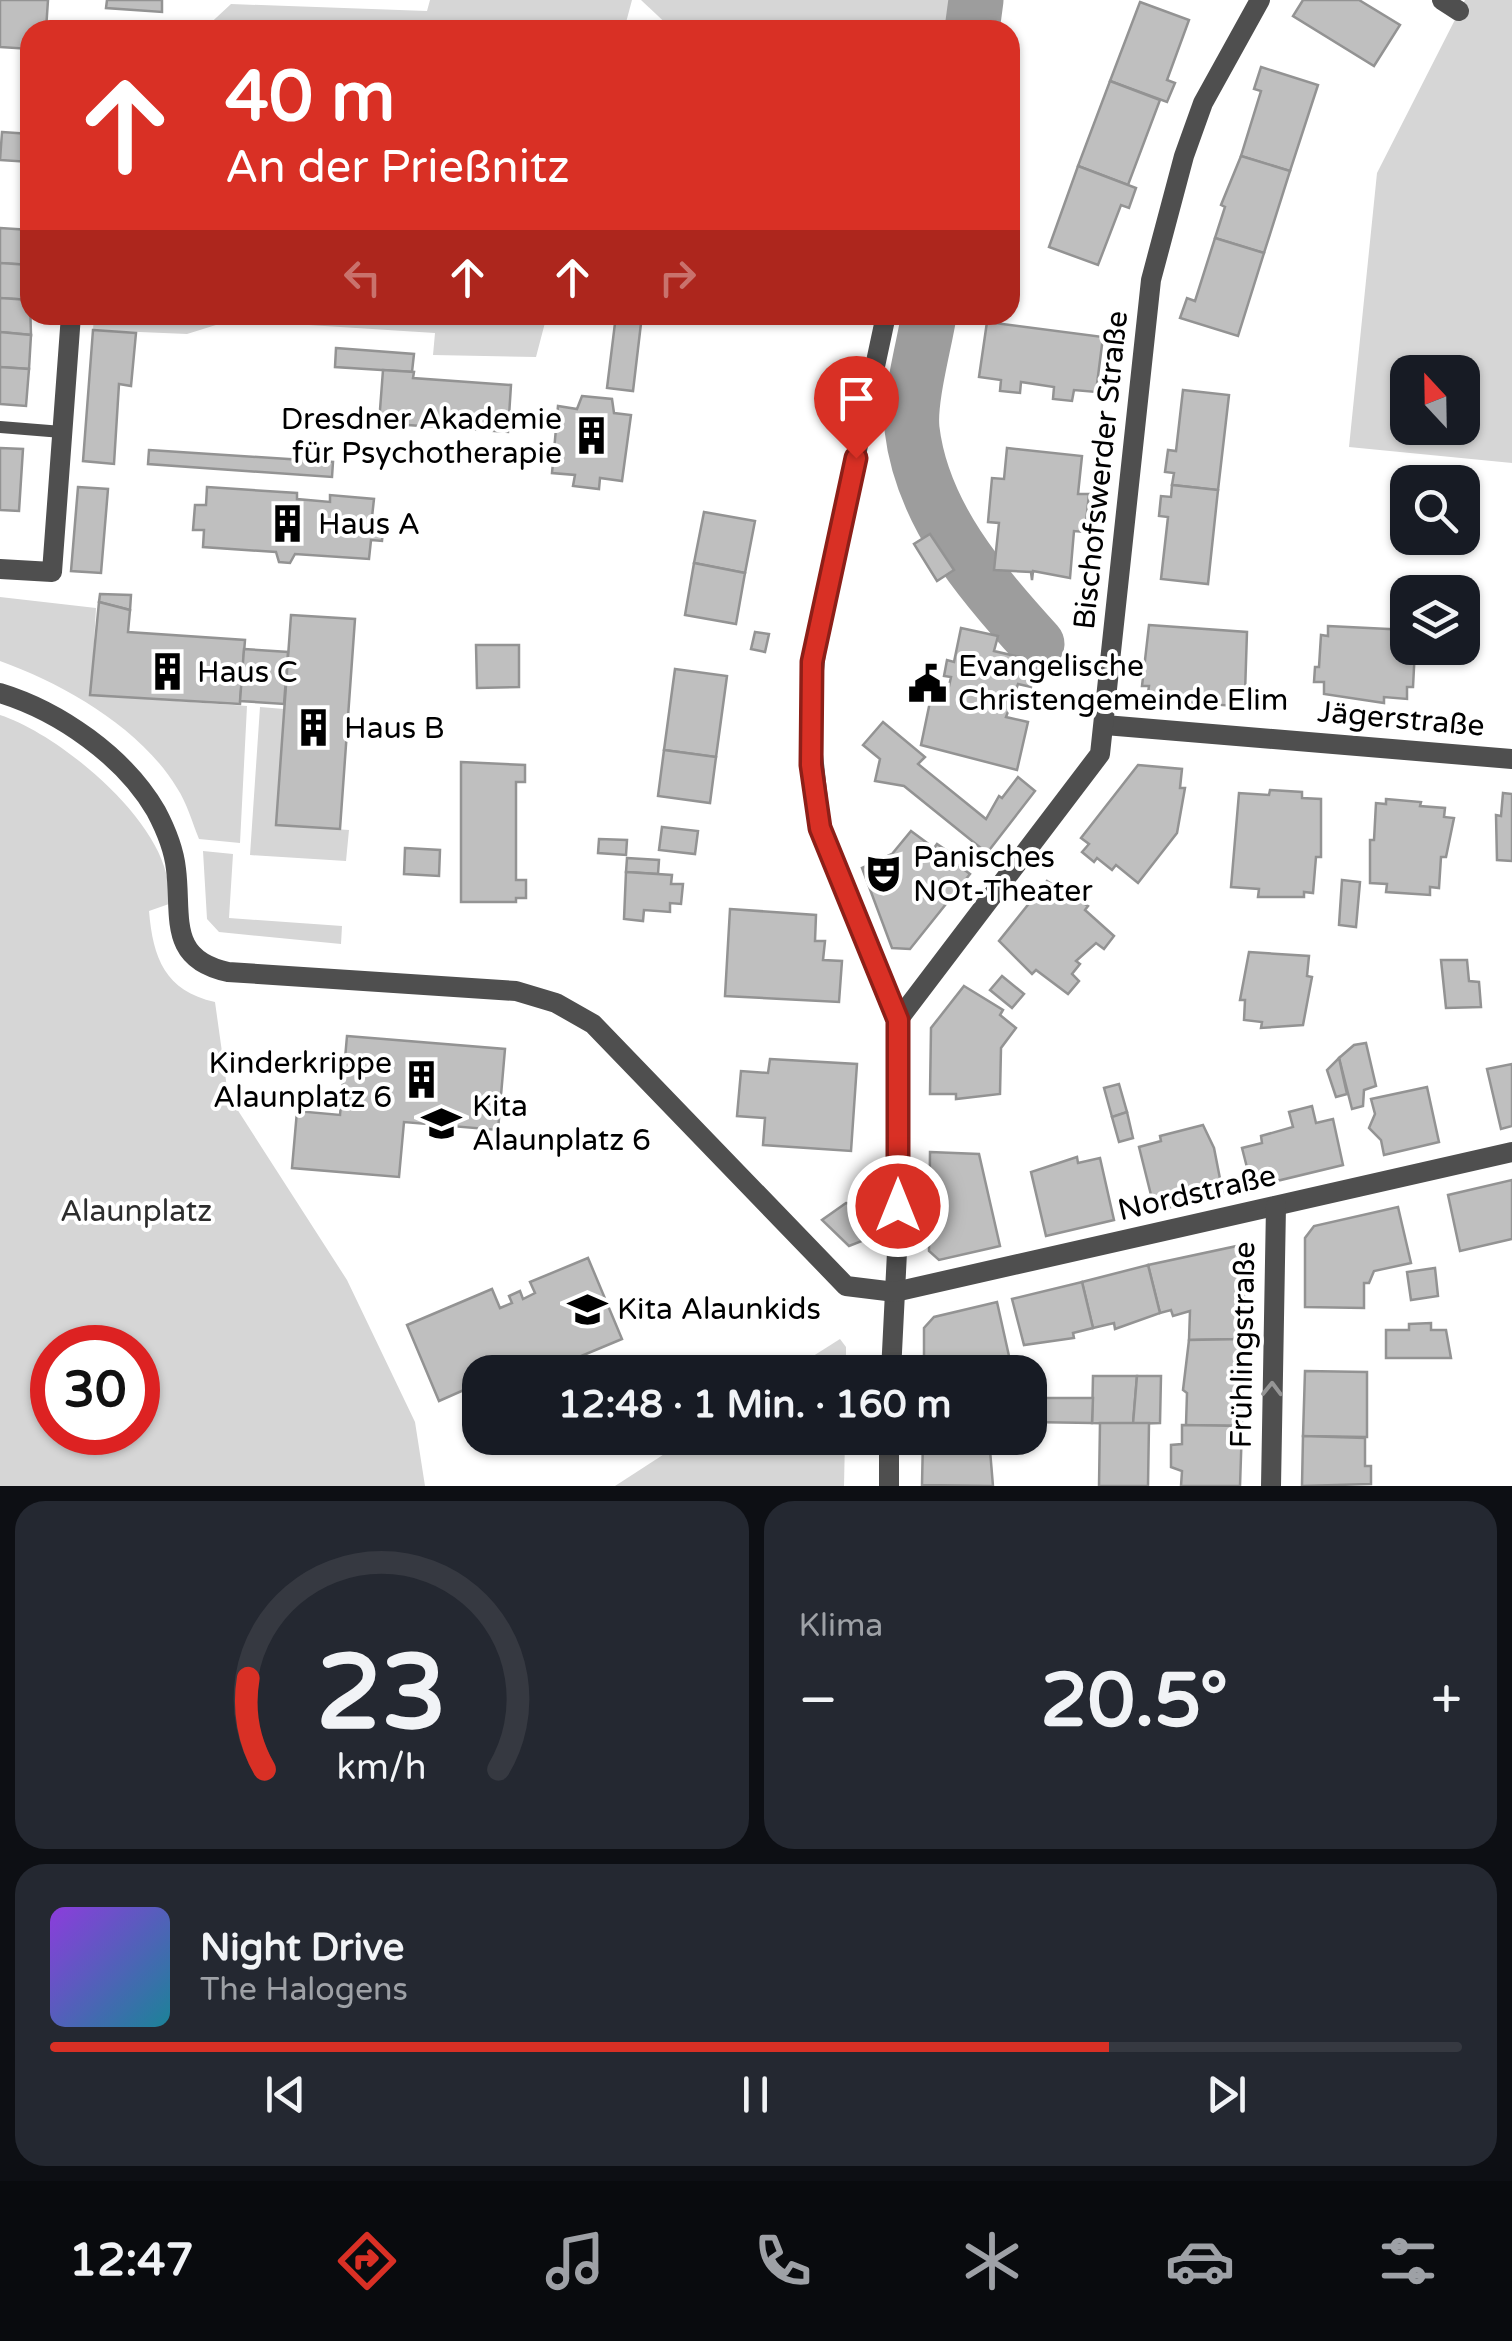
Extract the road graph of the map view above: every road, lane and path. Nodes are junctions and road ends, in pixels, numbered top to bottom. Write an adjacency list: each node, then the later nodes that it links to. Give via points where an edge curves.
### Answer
1 (1260, 0): 8 (street, Bischofswerder Straße, via 1203,104 1151,280)
2 (70, 325): 5 (street)
3 (884, 325): 10 (street, via 815,647 809,718 820,828)
4 (0, 427): 5 (lane)
5 (62, 432): 6 (street, via 52,572)
6 (0, 569)
7 (0, 693): 13 (street, via 29,702 92,742 155,809 176,868 178,931 198,960 228,972 516,991 556,1003 593,1024 846,1286)
8 (1105, 725): 9 (street, Jägerstraße); 10 (street, Bischofswerder Straße, via 1100,754)
9 (1512, 759)
10 (898, 1020): 13 (street)
11 (1512, 1152): 12 (street, Nordstraße)
12 (1276, 1206): 13 (street, Nordstraße); 17 (street, Frühlingstraße, one-way to 12)
13 (895, 1292): 14 (street)
14 (892, 1355)
15 (889, 1455): 16 (street)
16 (888, 1486)
17 (1270, 1486)

